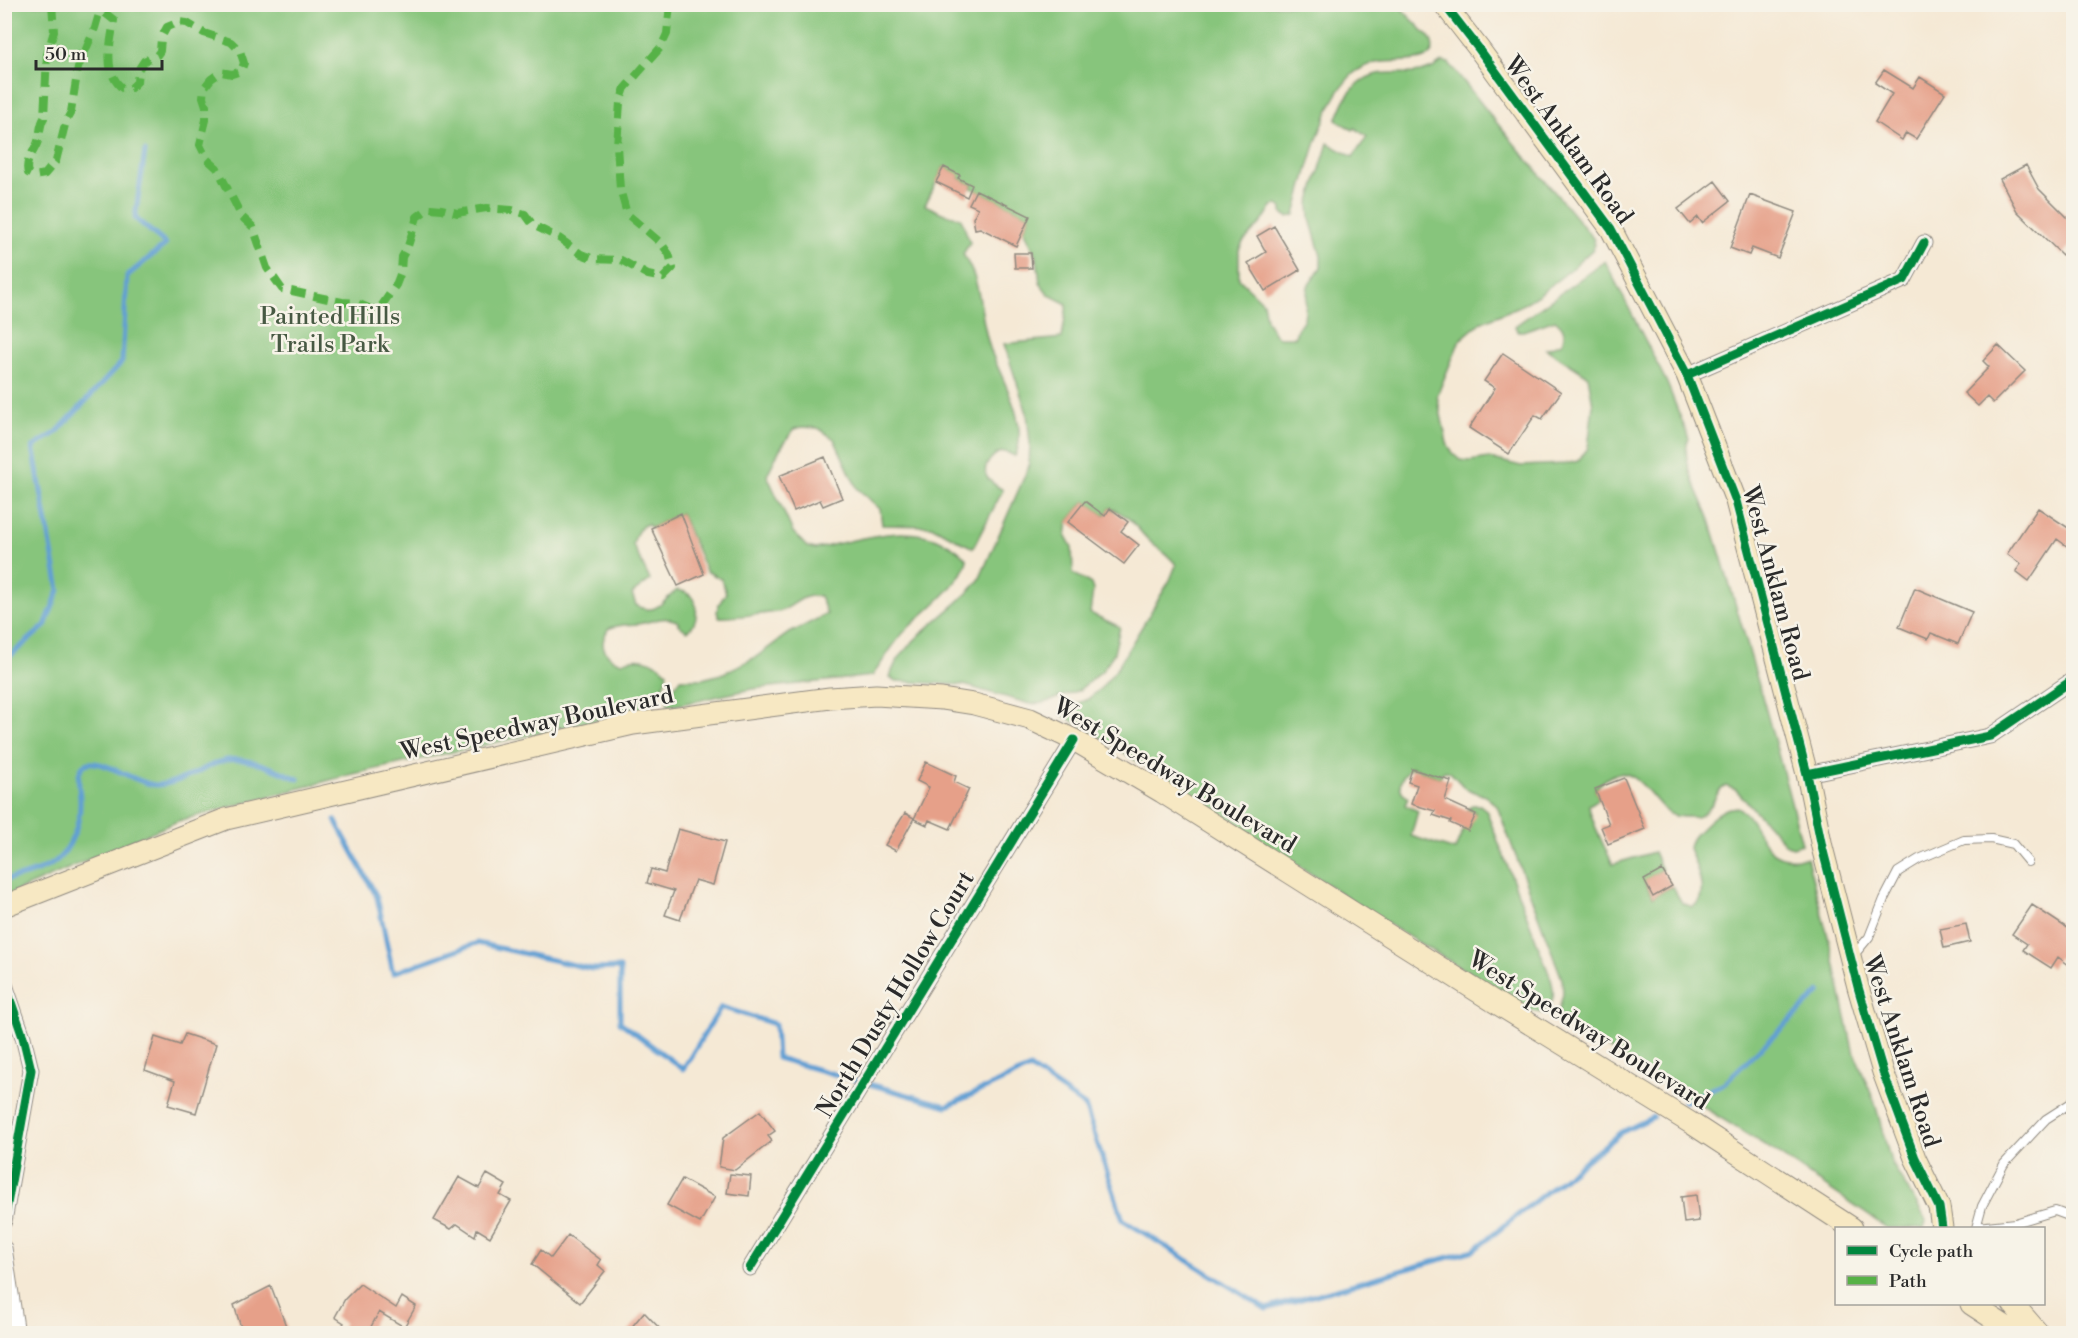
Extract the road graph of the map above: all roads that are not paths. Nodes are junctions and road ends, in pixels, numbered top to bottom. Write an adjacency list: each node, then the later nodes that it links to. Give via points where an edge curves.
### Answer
1 (1444, 4): 3 (main road, West Anklam Road, via 1611,229)
2 (1924, 243): 3 (street, via 1904,280)
3 (1687, 375): 6 (main road, West Anklam Road, via 1736,501)
4 (2073, 679): 6 (street, via 1990,736)
5 (1074, 740): 8 (main road, West Speedway Boulevard, via 1030,719 974,704 876,695 633,724 226,819); 15 (main road, West Speedway Boulevard, via 1694,1125); 21 (street, North Dusty Hollow Court)
6 (1807, 774): 9 (main road, West Anklam Road)
7 (2028, 862): 9 (lane, via 2013,844 1991,839 1964,840 1919,859 1898,872 1869,938)
8 (4, 906)
9 (1851, 959): 12 (main road, West Anklam Road, via 1883,1072 1915,1158)
10 (4, 982): 14 (street, via 31,1070)
11 (2073, 1101): 18 (lane, via 2046,1119 2004,1164 1982,1206)
12 (1939, 1207): 16 (main road, West Anklam Road); 17 (main road)
13 (2073, 1218): 19 (lane, via 2055,1211)
14 (4, 1221)
15 (1850, 1227)
16 (1942, 1227)
17 (1954, 1227)
18 (1976, 1227)
19 (1984, 1227)
20 (4, 1248): 24 (street)
21 (750, 1268)
22 (1973, 1305): 25 (main road)
23 (2014, 1305): 26 (main road)
24 (17, 1334)
25 (2017, 1334)
26 (2039, 1334)

